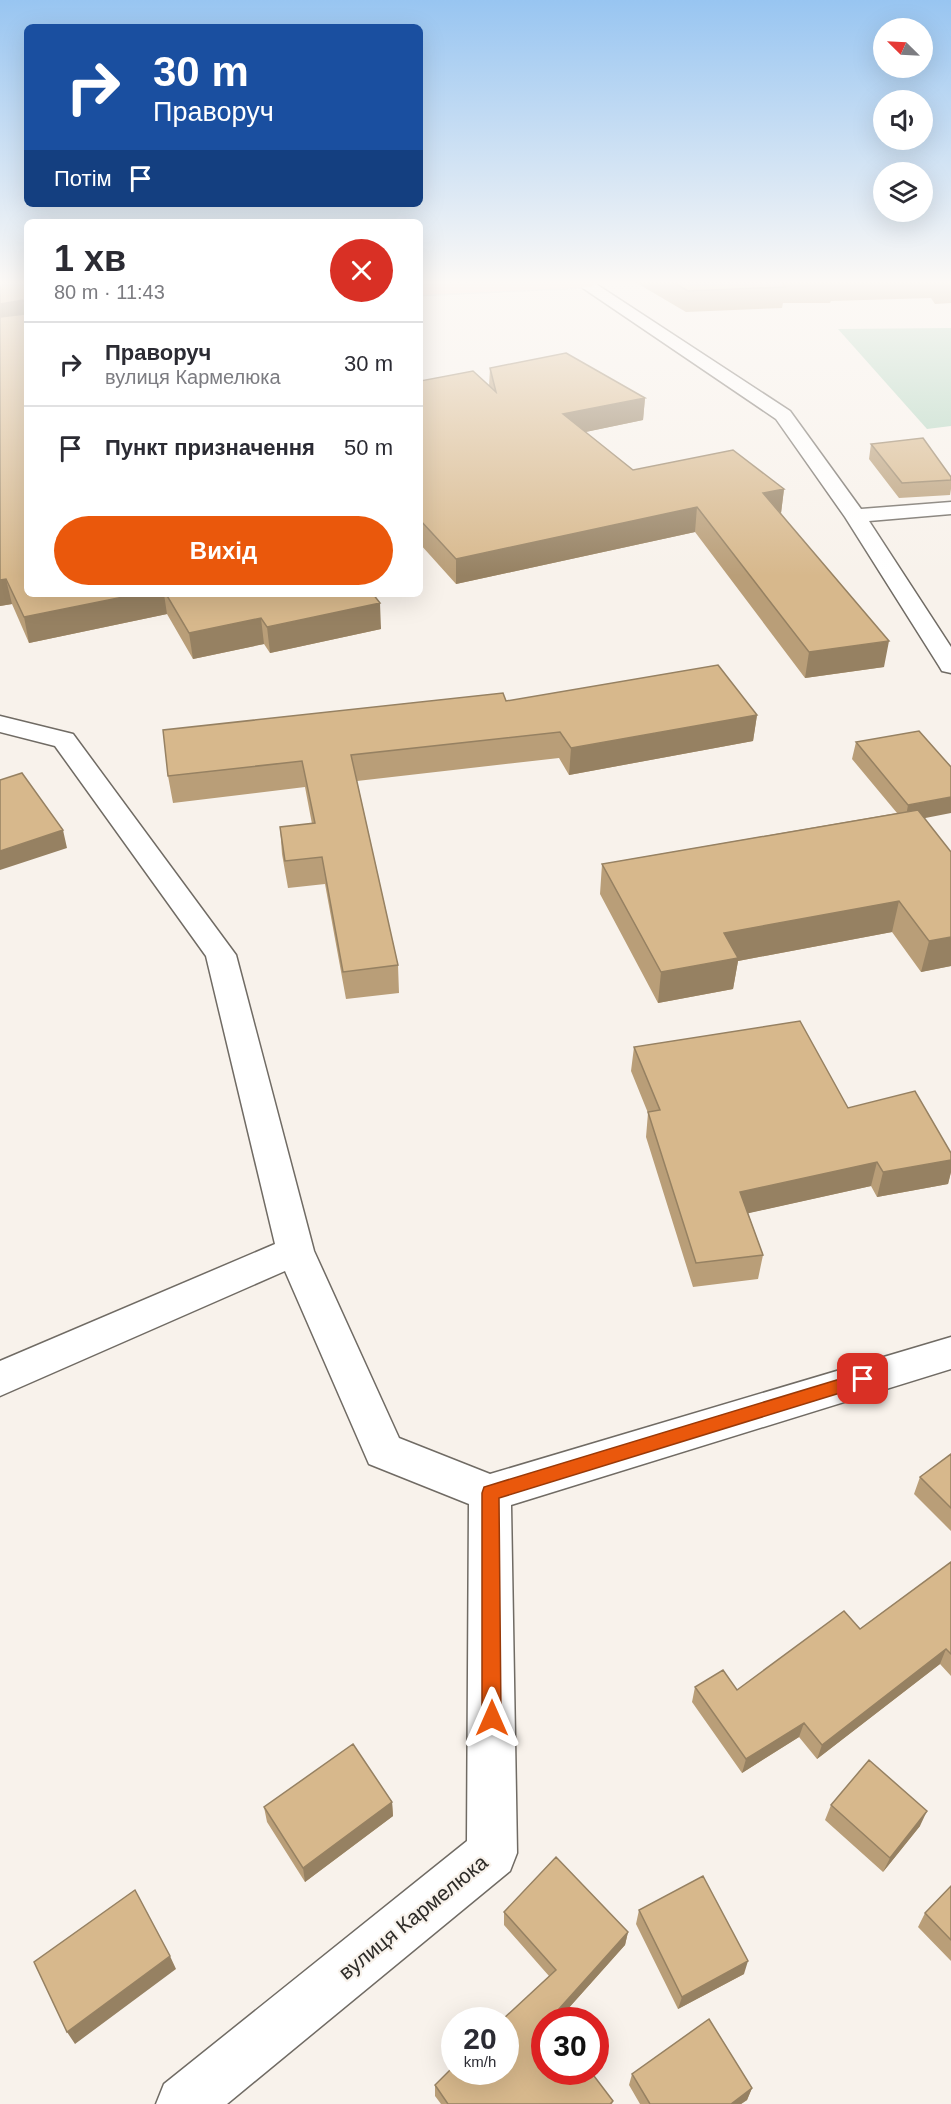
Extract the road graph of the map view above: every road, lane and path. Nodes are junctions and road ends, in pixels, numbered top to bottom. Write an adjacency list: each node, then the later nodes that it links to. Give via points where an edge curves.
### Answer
1 (730, 380): 3 (street, via 783,415)
2 (951, 508): 3 (street)
3 (855, 516): 4 (street)
4 (951, 666)
5 (0, 724): 6 (street, via 64,740 221,955)
6 (295, 1251): 8 (street); 9 (street, via 384,1451)
7 (951, 1353): 9 (street)
8 (0, 1379)
9 (490, 1493): 10 (street, вулиця Кармелюка, via 492,1853)
10 (184, 2104)

